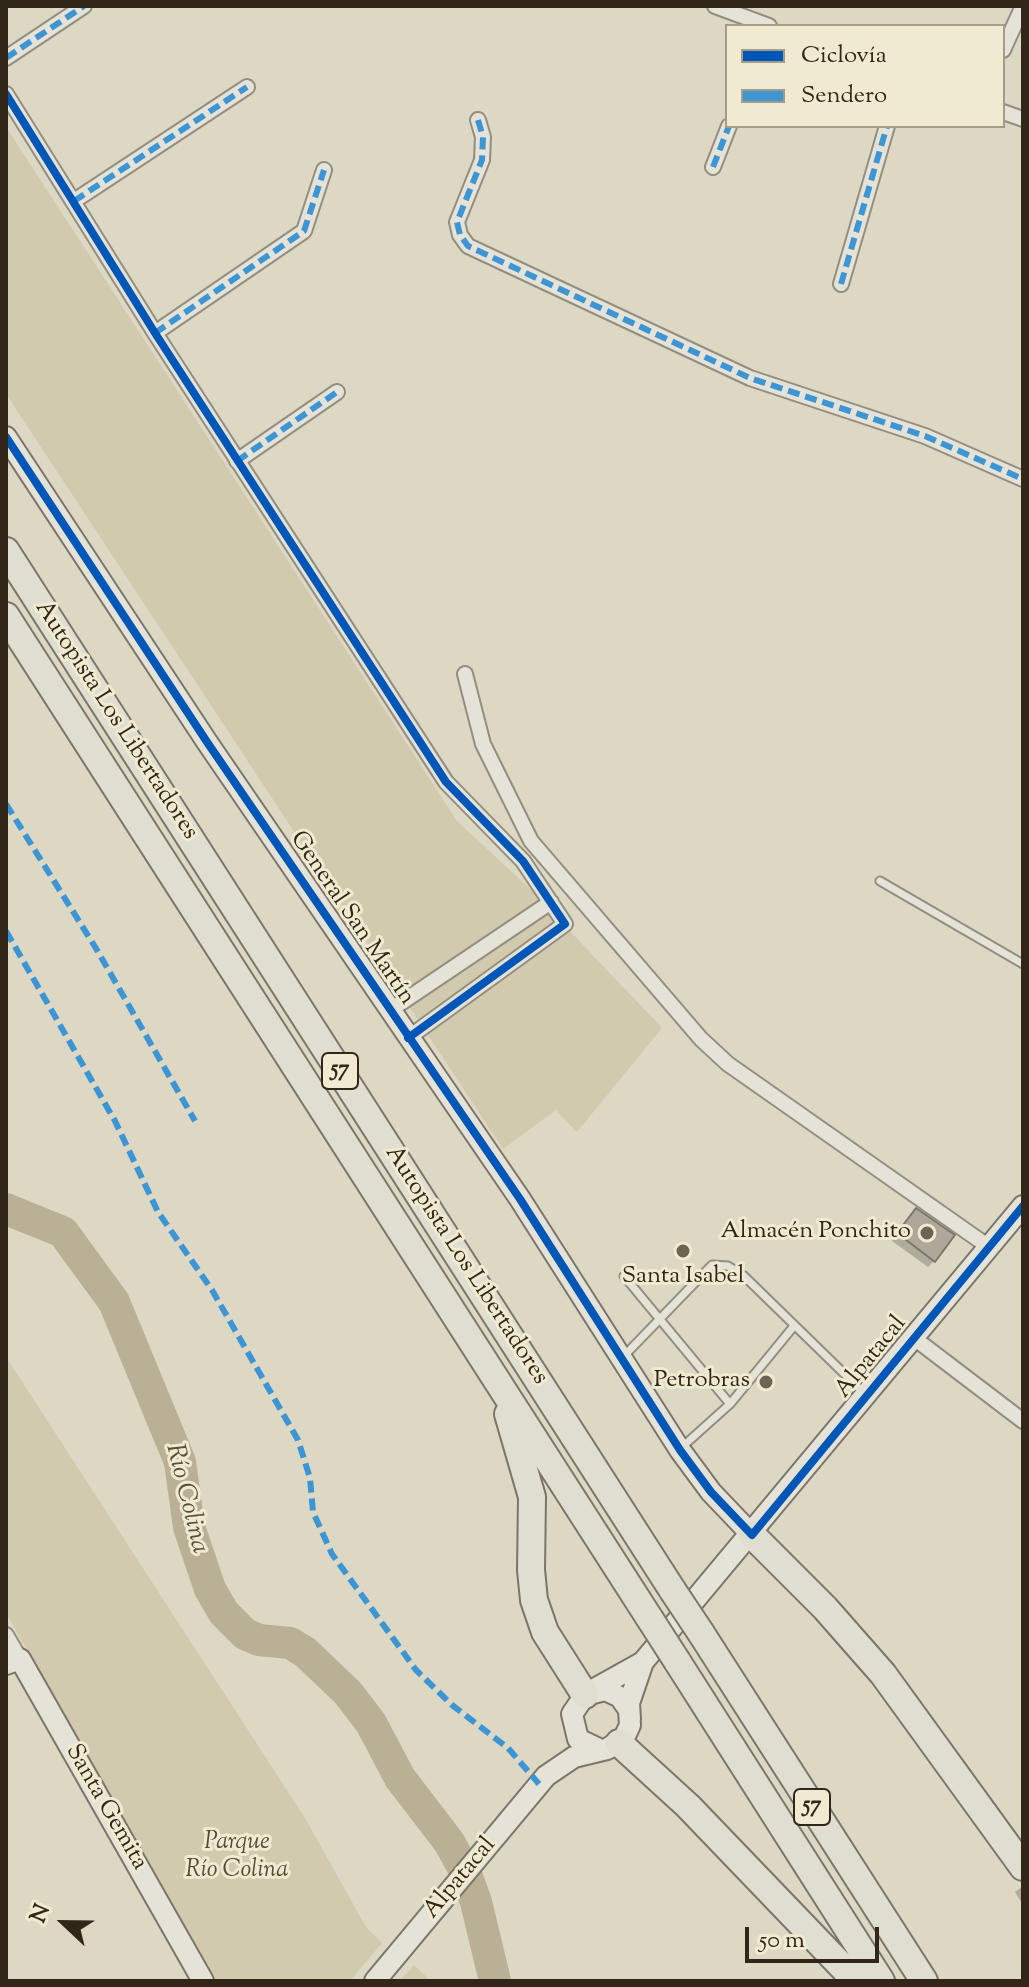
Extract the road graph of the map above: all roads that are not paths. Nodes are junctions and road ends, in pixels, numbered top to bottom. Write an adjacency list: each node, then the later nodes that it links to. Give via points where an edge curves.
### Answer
1 (84, 6): 6 (street)
2 (715, 6): 4 (street)
3 (1023, 6): 5 (street)
4 (762, 24)
5 (1005, 46)
6 (6, 58)
7 (247, 87): 14 (street)
8 (6, 94): 14 (street)
9 (478, 120): 20 (street, via 480,172 457,222 468,246 750,378 925,436)
10 (728, 128): 12 (street)
11 (886, 128): 15 (street)
12 (713, 167)
13 (324, 170): 16 (street, via 304,231)
14 (74, 201): 16 (street)
15 (841, 284)
16 (155, 333): 19 (street)
17 (337, 392): 19 (street)
18 (6, 437): 27 (street, General San Martín)
19 (237, 461): 25 (street, via 446,782 523,861)
20 (1023, 479)
21 (6, 551): 54 (highway, Autopista Los Libertadores / 57, bridge)
22 (6, 616): 36 (highway, Autopista Los Libertadores / 57)
23 (465, 674): 30 (street, via 483,744 531,841 701,1039 728,1064)
24 (880, 881): 26 (lane)
25 (551, 902): 27 (street); 28 (street, via 565,924)
26 (1023, 964)
27 (389, 1011): 28 (street, General San Martín)
28 (408, 1038): 35 (street, General San Martín)
29 (1023, 1206): 30 (street, Alpatacal)
30 (989, 1247): 34 (street, Alpatacal)
31 (624, 1276): 32 (lane)
32 (661, 1322): 33 (lane, via 712,1265 728,1266 744,1276); 35 (lane); 38 (lane)
33 (794, 1326): 37 (lane); 38 (lane)
34 (914, 1338): 37 (street, Alpatacal); 39 (street)
35 (622, 1358): 40 (street, General San Martín)
36 (492, 1369): 45 (highway, via 530,1485 534,1600); 53 (highway, Autopista Los Libertadores / 57, bridge)
37 (867, 1396): 41 (street, Alpatacal)
38 (730, 1404): 40 (lane)
39 (1023, 1421)
40 (680, 1450): 41 (street, General San Martín)
41 (752, 1535): 44 (street, Alpatacal); 49 (highway, via 883,1674)
42 (6, 1635): 43 (street, Santa Gemita)
43 (13, 1662): 51 (street, Santa Gemita)
44 (643, 1662): 45 (street, Alpatacal); 46 (street, Alpatacal, via 631,1695)
45 (582, 1701): 46 (street, via 613,1693 625,1703); 47 (street, via 578,1739); 48 (street, Alpatacal)
46 (630, 1719): 47 (street, Alpatacal, via 628,1732)
47 (610, 1747): 48 (street, Alpatacal, via 574,1757); 52 (highway, via 688,1806)
48 (546, 1776): 50 (street, Alpatacal)
49 (1023, 1867)
50 (382, 1978)
51 (203, 1981)
52 (856, 1981)
53 (881, 1981)
54 (924, 1981)

